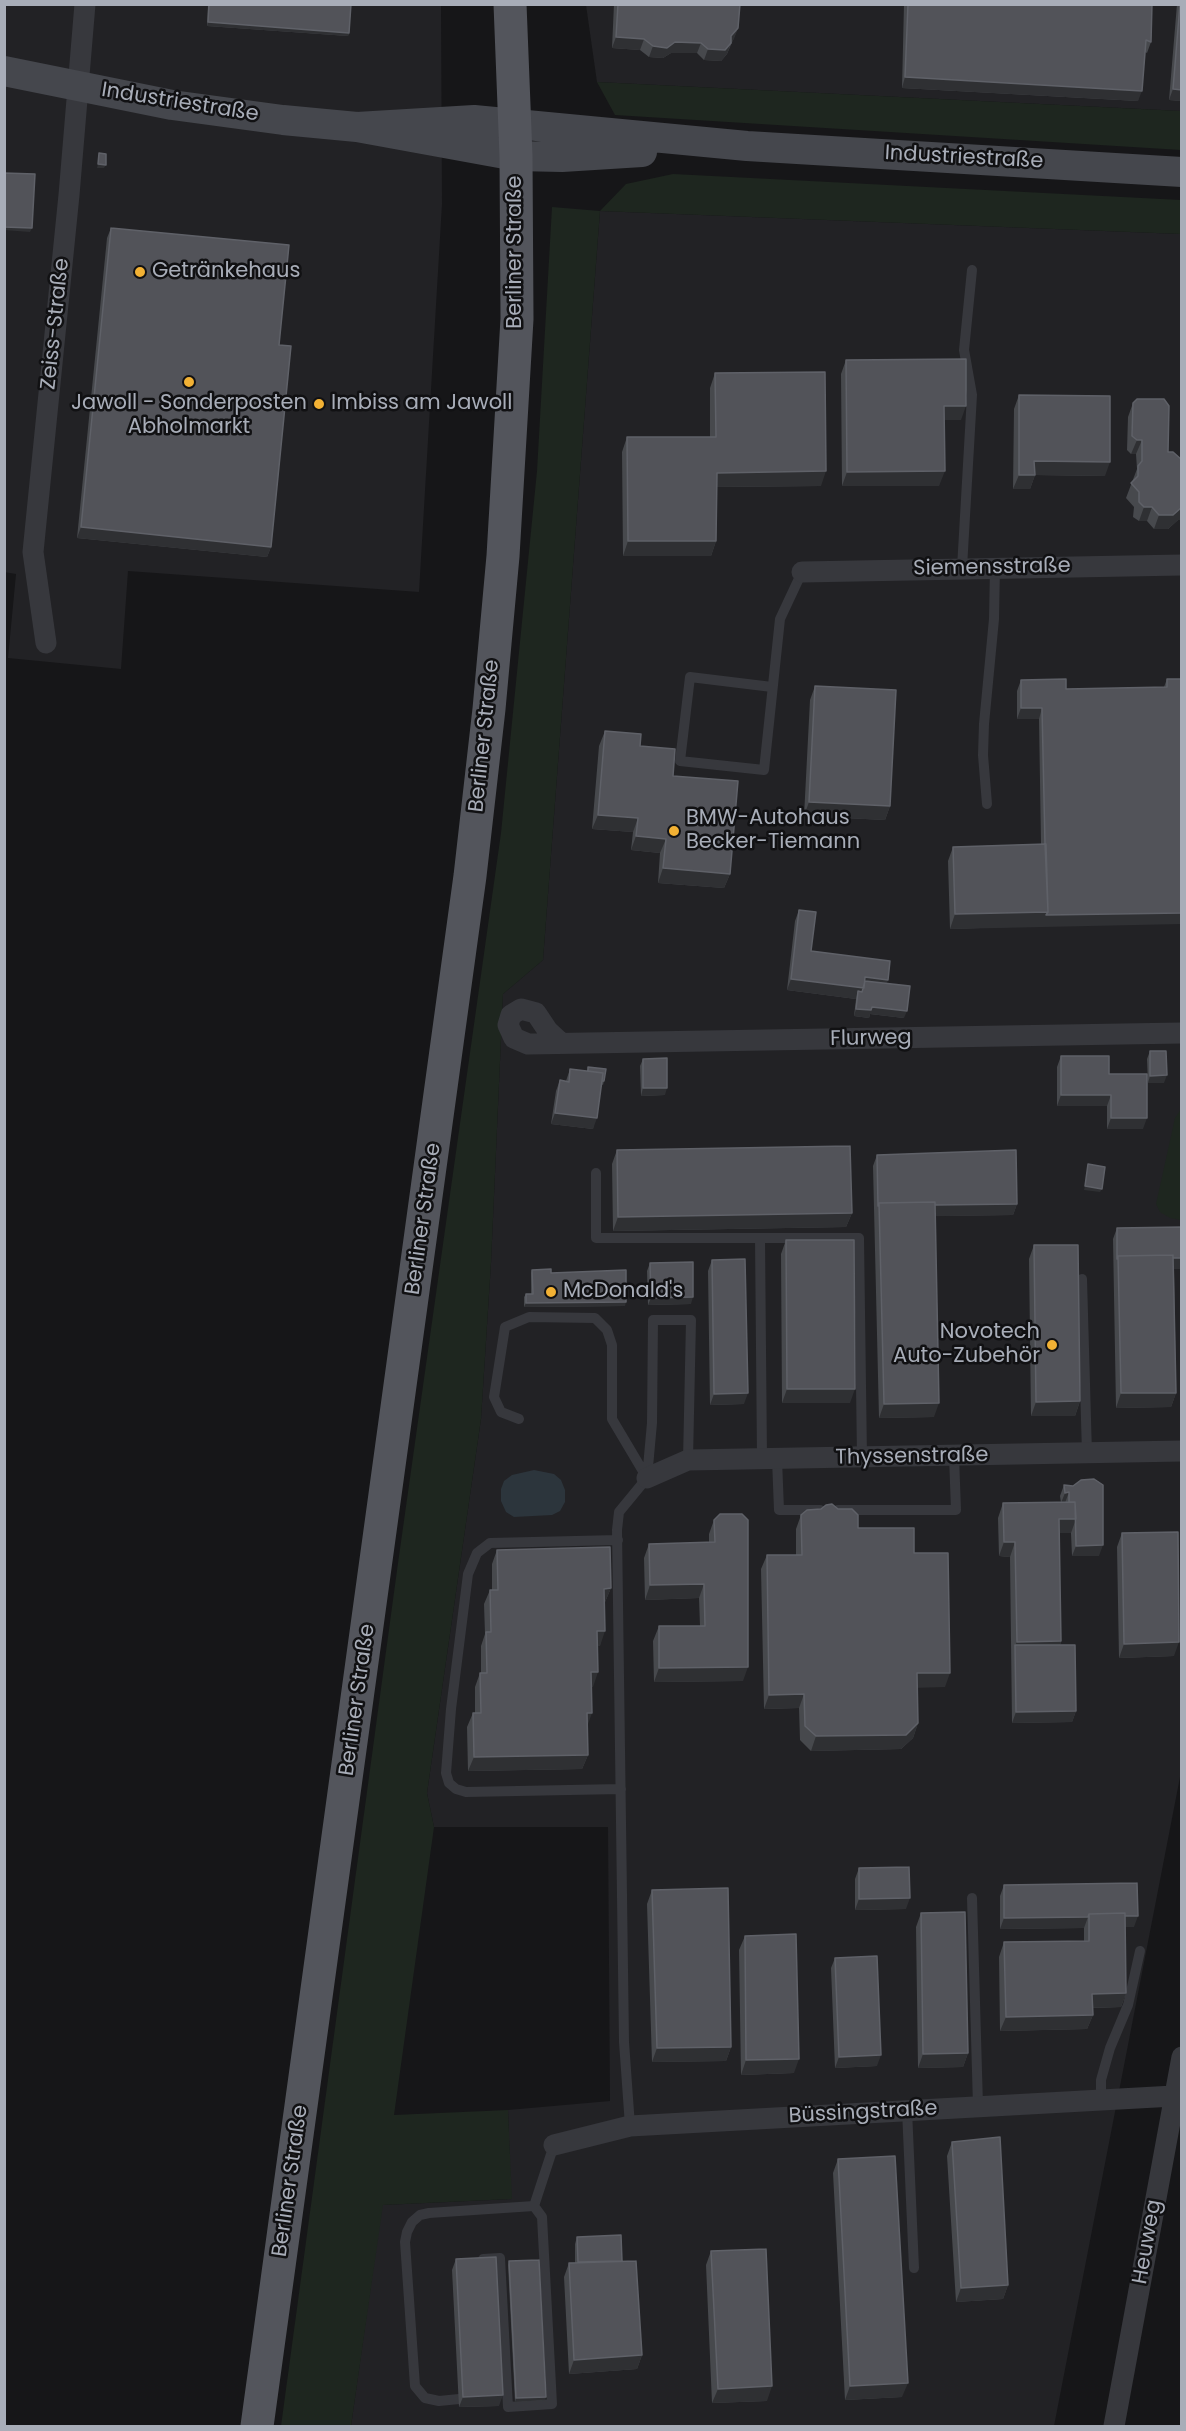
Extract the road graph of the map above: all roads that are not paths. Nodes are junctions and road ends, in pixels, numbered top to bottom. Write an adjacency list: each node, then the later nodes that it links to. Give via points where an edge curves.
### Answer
1 (85, 4): 4 (street, Zeiss-Straße)
2 (510, 4): 5 (main road, Berliner Straße)
3 (4, 71): 4 (street, Industriestraße)
4 (78, 85): 6 (street, Industriestraße, via 172,105); 15 (street, Zeiss-Straße, via 33,552)
5 (515, 124): 6 (street, Industriestraße, via 474,120); 7 (street, Industriestraße); 8 (main road, Berliner Straße)
6 (357, 127): 8 (street, Industriestraße)
7 (747, 146): 8 (street, Industriestraße); 9 (street, Industriestraße)
8 (516, 156): 46 (main road, Berliner Straße, via 517,319 512,421 503,556 470,876)
9 (1182, 172)
10 (972, 270): 13 (lane, via 964,350 972,395)
11 (1182, 565): 12 (street, Siemensstraße)
12 (995, 567): 13 (street, Siemensstraße); 17 (lane, via 984,724)
13 (962, 568): 14 (street, Siemensstraße)
14 (802, 572): 16 (lane, via 780,619)
15 (46, 642)
16 (772, 687): 16 (lane, via 764,770 680,761 690,678)
17 (987, 804)
18 (1182, 1033): 19 (street, Flurweg)
19 (561, 1043)
20 (597, 1173): 21 (lane, via 596,1238)
21 (759, 1238): 27 (lane, via 859,1238); 28 (lane)
22 (1082, 1279): 25 (lane)
23 (519, 1419): 30 (lane, via 501,1412 494,1397 505,1327 529,1317 595,1318 607,1330 612,1345 612,1419)
24 (1182, 1451): 25 (street, Thyssenstraße)
25 (1087, 1454): 26 (street, Thyssenstraße)
26 (954, 1456): 27 (street, Thyssenstraße); 28 (lane, via 956,1510 779,1510)
27 (861, 1458): 28 (street, Thyssenstraße)
28 (769, 1459): 29 (street, Thyssenstraße)
29 (688, 1460): 30 (street, Thyssenstraße); 30 (lane, via 691,1320 653,1320)
30 (648, 1478): 31 (lane, via 619,1512)
31 (618, 1540): 32 (lane); 32 (lane, via 490,1543 477,1553 468,1574 446,1773 449,1783 466,1792)
32 (621, 1789): 40 (lane, via 624,2042)
33 (972, 1898): 38 (lane)
34 (1140, 1951): 37 (lane, via 1128,2005 1101,2080)
35 (1182, 2057): 36 (street, Heuweg)
36 (1174, 2096): 37 (street, Büssingstraße); 47 (street, Heuweg)
37 (1101, 2099): 38 (street, Büssingstraße)
38 (978, 2106): 39 (street, Büssingstraße)
39 (907, 2110): 40 (street, Büssingstraße); 44 (lane)
40 (630, 2126): 41 (street, Büssingstraße)
41 (554, 2145): 42 (lane)
42 (534, 2206): 43 (lane, via 542,2217 552,2404 508,2407 500,2258 480,2259); 45 (lane, via 429,2213 420,2215 406,2232 414,2386 424,2398)
43 (480, 2268)
44 (914, 2268)
45 (459, 2399)
46 (257, 2427)
47 (1114, 2427)

